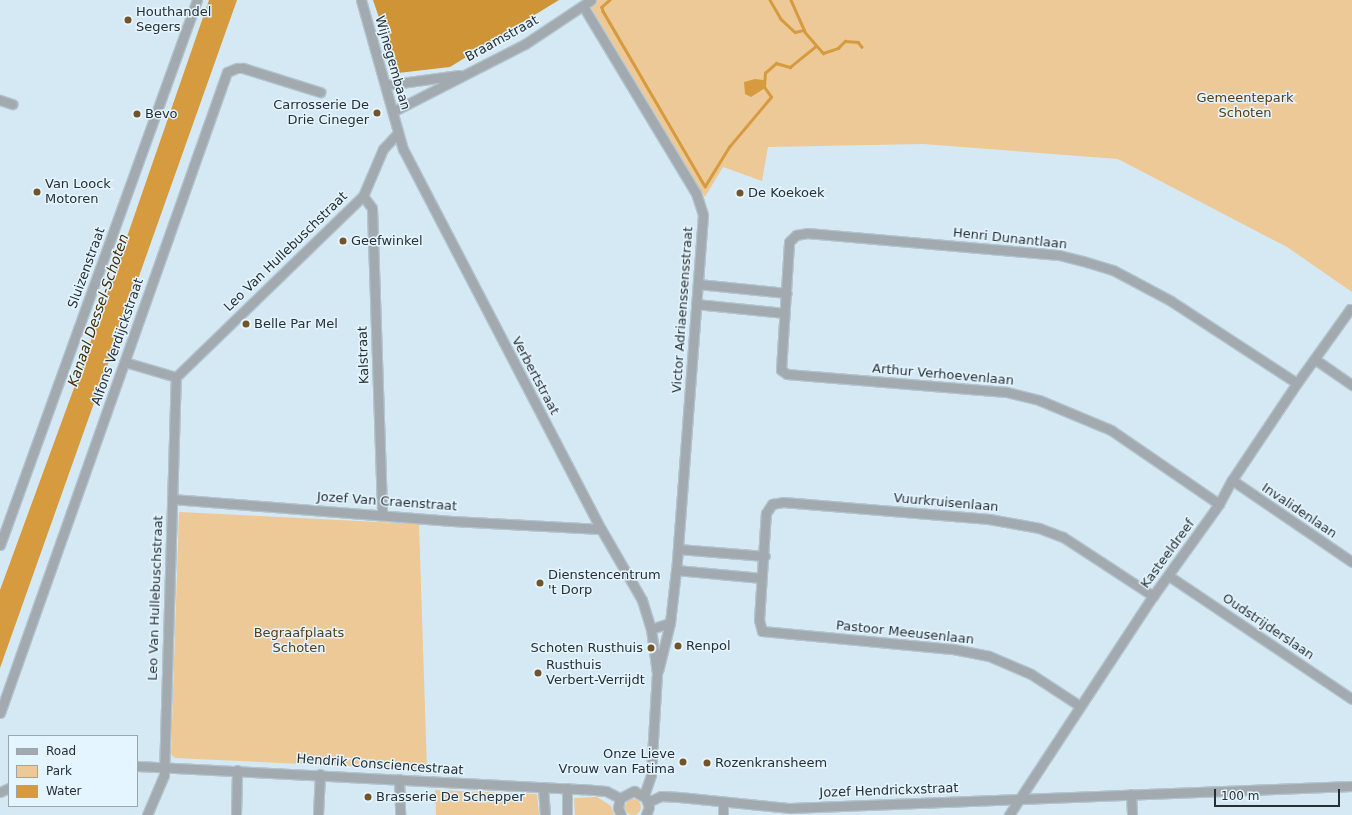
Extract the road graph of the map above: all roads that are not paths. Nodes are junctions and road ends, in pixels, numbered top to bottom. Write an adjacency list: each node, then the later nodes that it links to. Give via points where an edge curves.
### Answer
1 (197, 0): 31 (street, Sluizenstraat)
2 (361, 0): 7 (street, Wijnegembaan)
3 (591, 0): 4 (street, Braamstraat)
4 (583, 6): 5 (street, Braamstraat, via 525,44); 15 (street, Victor Adriaenssensstraat, via 696,193 703,215)
5 (466, 74): 6 (street, Braamstraat); 8 (street, Braamstraat)
6 (434, 79): 7 (street, Braamstraat); 8 (street)
7 (386, 85): 12 (street, Wijnegembaan)
8 (438, 89): 12 (street, Braamstraat)
9 (320, 92): 21 (street, Alfons Verdijckstraat, via 243,68 227,72)
10 (0, 100): 11 (street)
11 (12, 104)
12 (394, 111): 13 (street, Wijnegembaan)
13 (397, 134): 14 (street, Leo Van Hullebuschstraat, via 383,149); 30 (street, Verbertstraat, via 408,161)
14 (363, 196): 23 (street, Leo Van Hullebuschstraat); 29 (street, Kalstraat, via 372,208)
15 (698, 284): 16 (street); 17 (street, Victor Adriaenssensstraat)
16 (787, 293): 19 (street, Henri Dunantlaan); 24 (street, Henri Dunantlaan, via 789,242 796,235 807,233 1059,255 1113,270 1172,301)
17 (696, 304): 19 (street); 32 (street, Victor Adriaenssensstraat)
18 (1351, 310): 20 (street, Kasteeldreef)
19 (785, 313): 22 (street, Henri Dunantlaan)
20 (1316, 360): 24 (street, Kasteeldreef); 25 (street)
21 (125, 362): 23 (street); 45 (street, Alfons Verdijckstraat)
22 (781, 370): 28 (street, Arthur Verhoevenlaan, via 788,374 1006,392 1039,400 1111,430)
23 (176, 377): 27 (street, Leo Van Hullebuschstraat)
24 (1297, 383): 26 (street, Kasteeldreef)
25 (1352, 385)
26 (1232, 480): 28 (street, Kasteeldreef); 34 (street, Invalidenlaan)
27 (172, 499): 29 (street, Jozef Van Craenstraat); 47 (street, Leo Van Hullebuschstraat)
28 (1219, 504): 36 (street, Kasteeldreef)
29 (382, 515): 30 (street, Jozef Van Craenstraat)
30 (601, 529): 40 (street, Verbertstraat, via 642,600)
31 (0, 545)
32 (678, 549): 33 (street); 35 (street, Victor Adriaenssensstraat)
33 (765, 556): 37 (street, Vuurkruisenlaan); 38 (street, Vuurkruisenlaan, via 766,512 772,504 783,502 989,520 1039,528 1063,537)
34 (1352, 562)
35 (676, 570): 37 (street); 39 (street, Victor Adriaenssensstraat)
36 (1169, 576): 38 (street, Kasteeldreef); 43 (street, Oudstrijderslaan)
37 (762, 578): 41 (street, Vuurkruisenlaan, via 759,620)
38 (1153, 596): 44 (street, Kasteeldreef)
39 (670, 623): 40 (street); 42 (street, Verbertstraat)
40 (651, 629): 42 (street, Verbertstraat)
41 (762, 631): 44 (street, Pastoor Meeusenlaan, via 952,649 989,656 1031,674)
42 (657, 673): 56 (street, Verbertstraat, via 652,775)
43 (1352, 699)
44 (1080, 706): 57 (street, Kasteeldreef)
45 (0, 713)
46 (138, 766): 47 (street, Hendrik Consciencestraat)
47 (164, 767): 48 (street, Hendrik Consciencestraat); 59 (street, Leo Van Hullebuschstraat, via 162,784)
48 (237, 770): 49 (street, Hendrik Consciencestraat); 60 (street)
49 (320, 774): 50 (street, Hendrik Consciencestraat); 61 (street)
50 (399, 779): 52 (street, Hendrik Consciencestraat); 62 (street)
51 (1352, 786): 54 (street, Jozef Hendrickxstraat)
52 (543, 787): 53 (street, Hendrik Consciencestraat); 63 (street)
53 (567, 788): 55 (street, Hendrik Consciencestraat, via 606,791); 64 (street)
54 (1131, 794): 57 (street, Jozef Hendrickxstraat); 69 (street)
55 (620, 798): 56 (street, via 634,791); 65 (street, via 618,808)
56 (646, 798): 58 (street, Jozef Hendrickxstraat, via 661,796); 66 (street, Verbertstraat)
57 (1019, 800): 58 (street, Jozef Hendrickxstraat, via 790,808); 68 (street, Kasteeldreef)
58 (723, 802): 67 (street)
59 (147, 815)
60 (236, 815)
61 (318, 815)
62 (400, 815)
63 (545, 815)
64 (567, 815)
65 (621, 815)
66 (646, 815)
67 (723, 815)
68 (1009, 815)
69 (1132, 815)

